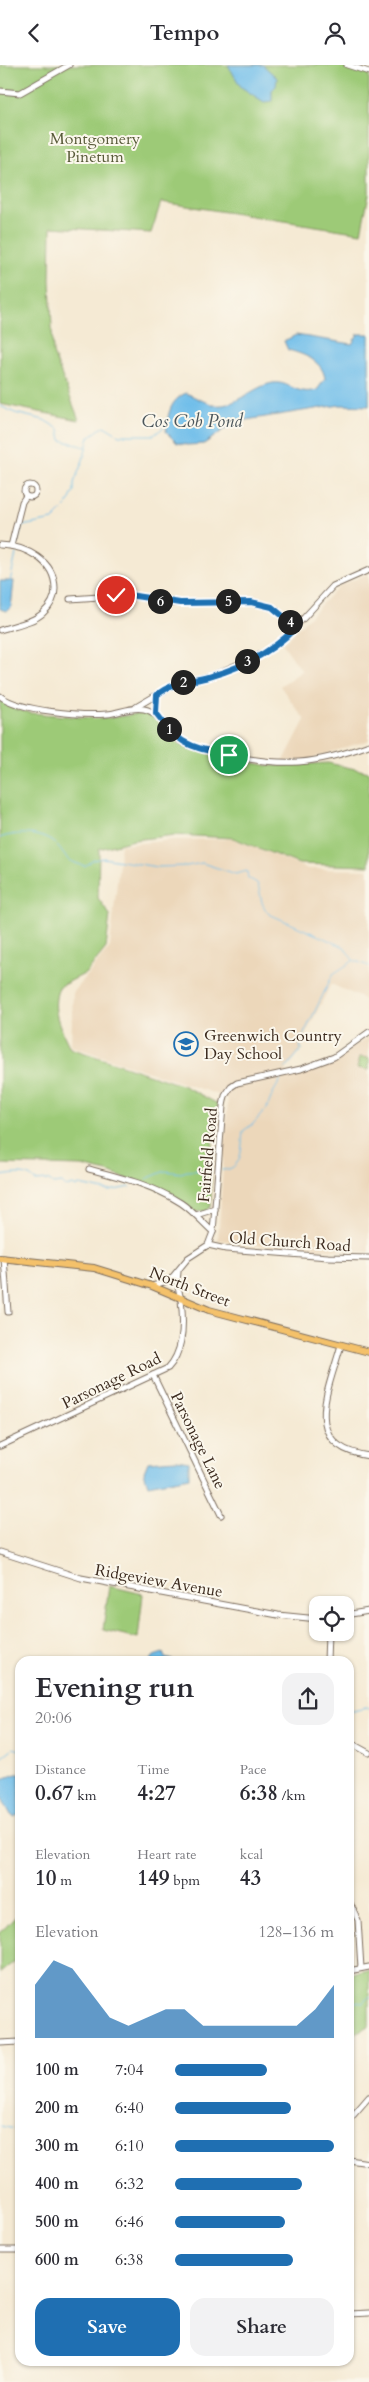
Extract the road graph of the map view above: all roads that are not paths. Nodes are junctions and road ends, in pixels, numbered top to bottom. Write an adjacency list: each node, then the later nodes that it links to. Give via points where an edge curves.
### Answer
1 (69, 65): 4 (street, via 20,93)
2 (347, 65): 3 (street)
3 (369, 72)
4 (0, 91)
5 (26, 496): 7 (street)
6 (0, 545): 7 (street)
7 (11, 546): 11 (street, via 38,557 47,565 54,577 54,597 40,616)
8 (369, 570): 10 (street, via 333,586)
9 (70, 599): 10 (street, via 129,595 171,603 251,602 272,607)
10 (296, 627): 12 (street, via 272,648 252,659 209,677 173,685)
11 (0, 630)
12 (157, 695): 14 (street); 15 (street)
13 (0, 696): 14 (street, via 17,706 103,715)
14 (136, 707): 15 (street)
15 (156, 713): 16 (street, via 176,737 190,746 268,763 313,762)
16 (369, 745)
17 (369, 1032): 19 (street, Fairfield Road, via 334,1057 300,1069 242,1081 231,1087 223,1106)
18 (89, 1169): 20 (street, via 160,1192)
19 (215, 1209): 20 (street); 21 (street, Fairfield Road)
20 (196, 1215): 21 (street)
21 (213, 1232): 22 (street, Fairfield Road)
22 (208, 1245): 24 (street, Old Church Road, via 226,1249); 25 (street, via 188,1258)
23 (2, 1258): 26 (main road, North Street, via 94,1268); 28 (street)
24 (369, 1258)
25 (178, 1272): 26 (street); 27 (street)
26 (152, 1286): 27 (main road, North Street)
27 (181, 1300): 29 (main road, North Street); 31 (street, Parsonage Road, via 180,1349 168,1368)
28 (8, 1312)
29 (341, 1345): 30 (main road, North Street); 33 (street, via 323,1414 325,1429 343,1448)
30 (369, 1352)
31 (154, 1375): 32 (street, Parsonage Road); 34 (street, Parsonage Lane)
32 (0, 1446)
33 (369, 1456)
34 (221, 1515)
35 (0, 1551): 38 (street, Ridgeview Avenue, via 81,1579)
36 (369, 1611): 37 (street)
37 (354, 1614)
38 (309, 1618)
39 (328, 1641): 40 (street)
40 (327, 1656)
41 (354, 1745): 42 (street)
42 (369, 1753)
43 (354, 1914): 45 (street, via 358,1925)
44 (369, 1967): 45 (street)
45 (361, 1968): 46 (street)
46 (354, 1970)
47 (15, 2042): 48 (street)
48 (0, 2043)
49 (369, 2097): 50 (street)
50 (354, 2114)
51 (354, 2161): 52 (street)
52 (369, 2163)
53 (0, 2250): 54 (street)
54 (15, 2250)
55 (369, 2313): 56 (street)
56 (354, 2314)

